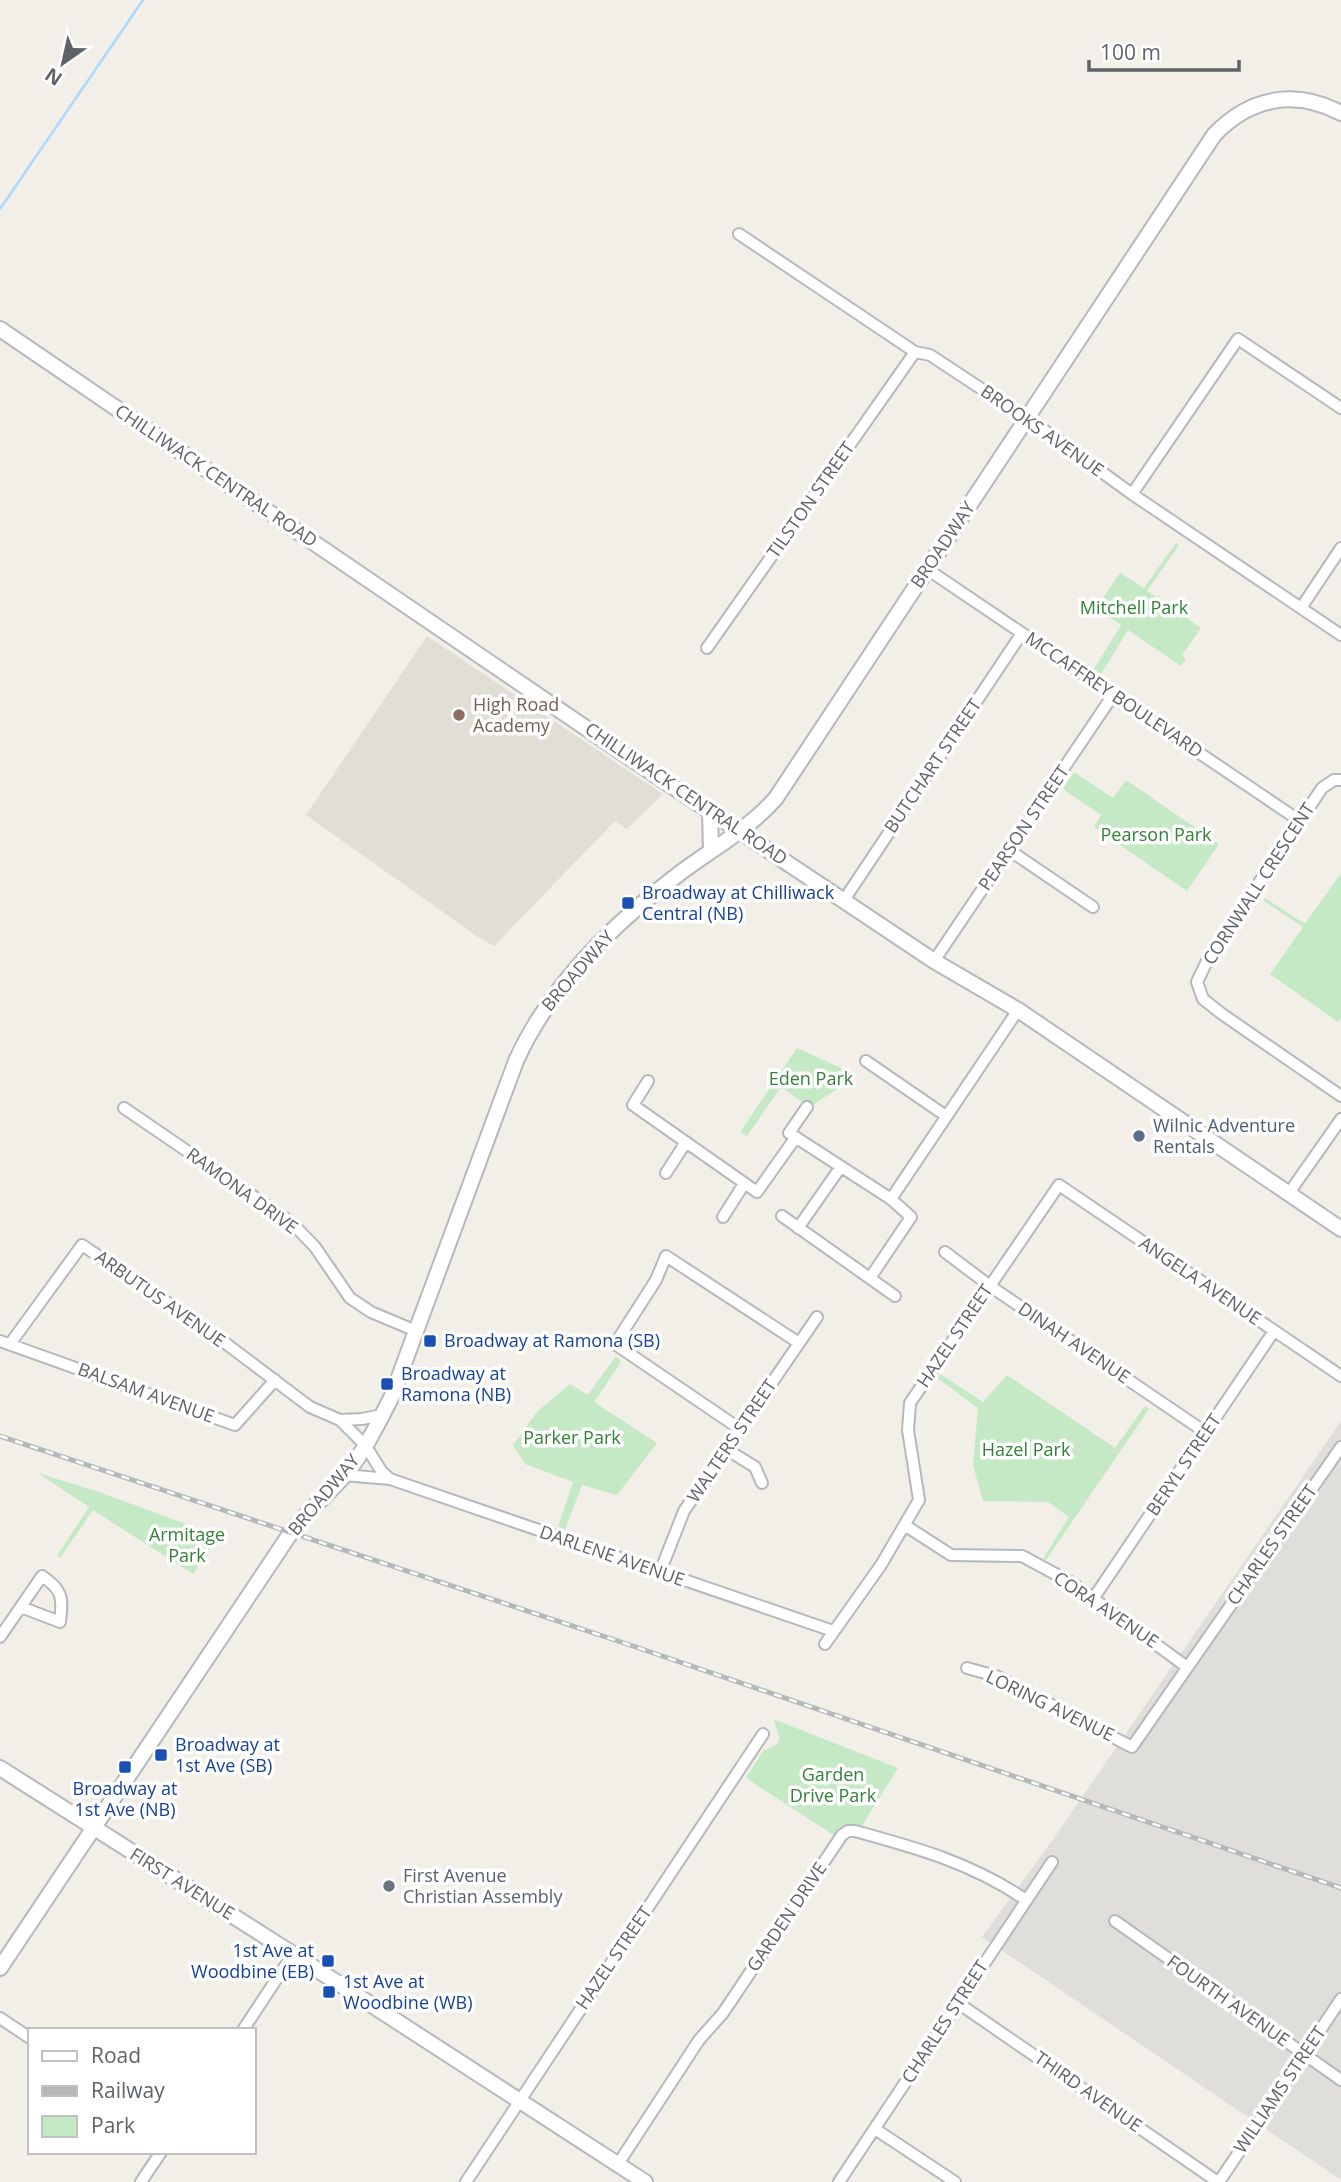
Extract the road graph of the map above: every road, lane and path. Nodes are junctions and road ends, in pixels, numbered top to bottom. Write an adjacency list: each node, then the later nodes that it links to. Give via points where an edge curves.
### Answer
1 (1341, 113): 6 (street, BROADWAY, via 1299,99 1265,103 1238,114 1221,128)
2 (739, 234): 4 (street, BROOKS AVENUE)
3 (0, 329): 16 (street, CHILLIWACK CENTRAL ROAD)
4 (915, 352): 6 (street, BROOKS AVENUE, via 929,355); 13 (street, TILSTON STREET)
5 (1341, 408): 7 (street, via 1238,339)
6 (1027, 419): 7 (street, BROOKS AVENUE); 9 (street, BROADWAY)
7 (1132, 494): 10 (street, BROOKS AVENUE)
8 (1341, 548): 10 (street)
9 (927, 569): 11 (street, MCCAFFREY BOULEVARD); 18 (street, BROADWAY, via 776,797)
10 (1301, 608): 12 (street, BROOKS AVENUE)
11 (1022, 633): 14 (street, MCCAFFREY BOULEVARD); 21 (street, BUTCHART STREET)
12 (1341, 635)
13 (707, 648)
14 (1113, 695): 17 (street, MCCAFFREY BOULEVARD); 19 (street, PEARSON STREET)
15 (1341, 780): 17 (street, CORNWALL CRESCENT, via 1322,788)
16 (710, 810): 18 (street, CHILLIWACK CENTRAL ROAD); 20 (street)
17 (1300, 821): 27 (street, CORNWALL CRESCENT, via 1197,982 1203,999)
18 (740, 830): 20 (street, BROADWAY); 21 (street, CHILLIWACK CENTRAL ROAD)
19 (1009, 850): 22 (street); 23 (street, PEARSON STREET)
20 (711, 851): 49 (street, BROADWAY, via 616,928 540,1014 516,1061)
21 (844, 900): 23 (street, CHILLIWACK CENTRAL ROAD)
22 (1093, 907)
23 (934, 961): 24 (street, CHILLIWACK CENTRAL ROAD)
24 (1018, 1010): 30 (street); 38 (street, CHILLIWACK CENTRAL ROAD)
25 (866, 1061): 30 (street)
26 (648, 1081): 33 (street, via 633,1105)
27 (1341, 1096)
28 (807, 1107): 32 (street, via 789,1133)
29 (124, 1108): 49 (street, RAMONA DRIVE, via 291,1222 350,1298)
30 (947, 1116): 39 (street)
31 (1341, 1118): 38 (street)
32 (796, 1137): 34 (street); 36 (street, via 757,1192)
33 (686, 1142): 35 (street); 36 (street)
34 (840, 1168): 39 (street); 42 (street)
35 (666, 1173)
36 (744, 1184): 41 (street)
37 (1059, 1185): 46 (street, HAZEL STREET); 50 (street, ANGELA AVENUE)
38 (1289, 1193): 43 (street, CHILLIWACK CENTRAL ROAD)
39 (891, 1199): 45 (street, via 911,1217)
40 (782, 1216): 42 (street)
41 (723, 1217)
42 (798, 1228): 45 (street)
43 (1341, 1228)
44 (945, 1252): 46 (street, DINAH AVENUE)
45 (870, 1278): 47 (street)
46 (989, 1286): 58 (street, DINAH AVENUE); 65 (street, HAZEL STREET, via 910,1403 908,1430 919,1500)
47 (895, 1296)
48 (817, 1317): 52 (street, WALTERS STREET)
49 (416, 1331): 55 (street, BROADWAY)
50 (1274, 1331): 53 (street, ANGELA AVENUE); 58 (street, BERYL STREET)
51 (5, 1342): 54 (street, BALSAM AVENUE, via 236,1425); 54 (street, ARBUTUS AVENUE, via 82,1245)
52 (799, 1343): 57 (street, WALTERS STREET); 57 (street, via 666,1256 615,1344)
53 (1341, 1376)
54 (275, 1380): 56 (street, ARBUTUS AVENUE, via 310,1407)
55 (382, 1415): 56 (street); 59 (street, BROADWAY)
56 (340, 1420): 59 (street, ARBUTUS AVENUE)
57 (740, 1429): 61 (street, WALTERS STREET)
58 (1205, 1432): 67 (street, BERYL STREET)
59 (365, 1446): 62 (street, BROADWAY); 63 (street)
60 (1341, 1447): 72 (street, CHARLES STREET)
61 (726, 1449): 64 (street, via 755,1467); 66 (street, WALTERS STREET, via 684,1511)
62 (344, 1475): 63 (street, DARLENE AVENUE); 77 (street, BROADWAY, via 300,1520)
63 (390, 1479): 66 (street, DARLENE AVENUE)
64 (762, 1483)
65 (905, 1525): 67 (street, CORA AVENUE, via 951,1555 1022,1556); 69 (street, HAZEL STREET)
66 (660, 1572): 69 (street, DARLENE AVENUE)
67 (1093, 1599): 72 (street, CORA AVENUE)
68 (21, 1606): 68 (street, via 42,1576 56,1585 62,1602 60,1622); 70 (street)
69 (833, 1631): 71 (street, HAZEL STREET)
70 (0, 1637)
71 (825, 1644)
72 (1187, 1667): 75 (street, CHARLES STREET)
73 (967, 1668): 75 (street, LORING AVENUE, via 996,1676)
74 (763, 1734): 90 (street, HAZEL STREET)
75 (1132, 1747)
76 (0, 1768): 77 (street, FIRST AVENUE)
77 (94, 1828): 81 (street, FIRST AVENUE); 82 (street, BROADWAY)
78 (1052, 1862): 79 (street, CHARLES STREET)
79 (1026, 1900): 84 (street, CHARLES STREET); 93 (street, GARDEN DRIVE, via 968,1866 848,1831 723,2013 699,2040)
80 (1115, 1921): 88 (street, FOURTH AVENUE)
81 (293, 1954): 86 (street); 90 (street, FIRST AVENUE)
82 (0, 1968)
83 (1341, 1999): 88 (street, WILLIAMS STREET)
84 (958, 2003): 91 (street, CHARLES STREET); 99 (street, THIRD AVENUE)
85 (0, 2018): 87 (street)
86 (244, 2028)
87 (28, 2037)
88 (1304, 2054): 89 (street, FOURTH AVENUE); 99 (street, WILLIAMS STREET)
89 (1341, 2080)
90 (519, 2102): 93 (street, FIRST AVENUE); 95 (street, HAZEL STREET)
91 (875, 2129): 97 (street, CHARLES STREET); 98 (street)
92 (160, 2154): 94 (street)
93 (618, 2164): 96 (street, FIRST AVENUE)
94 (141, 2182)
95 (466, 2182)
96 (645, 2182)
97 (839, 2182)
98 (955, 2182)
99 (1218, 2182)

